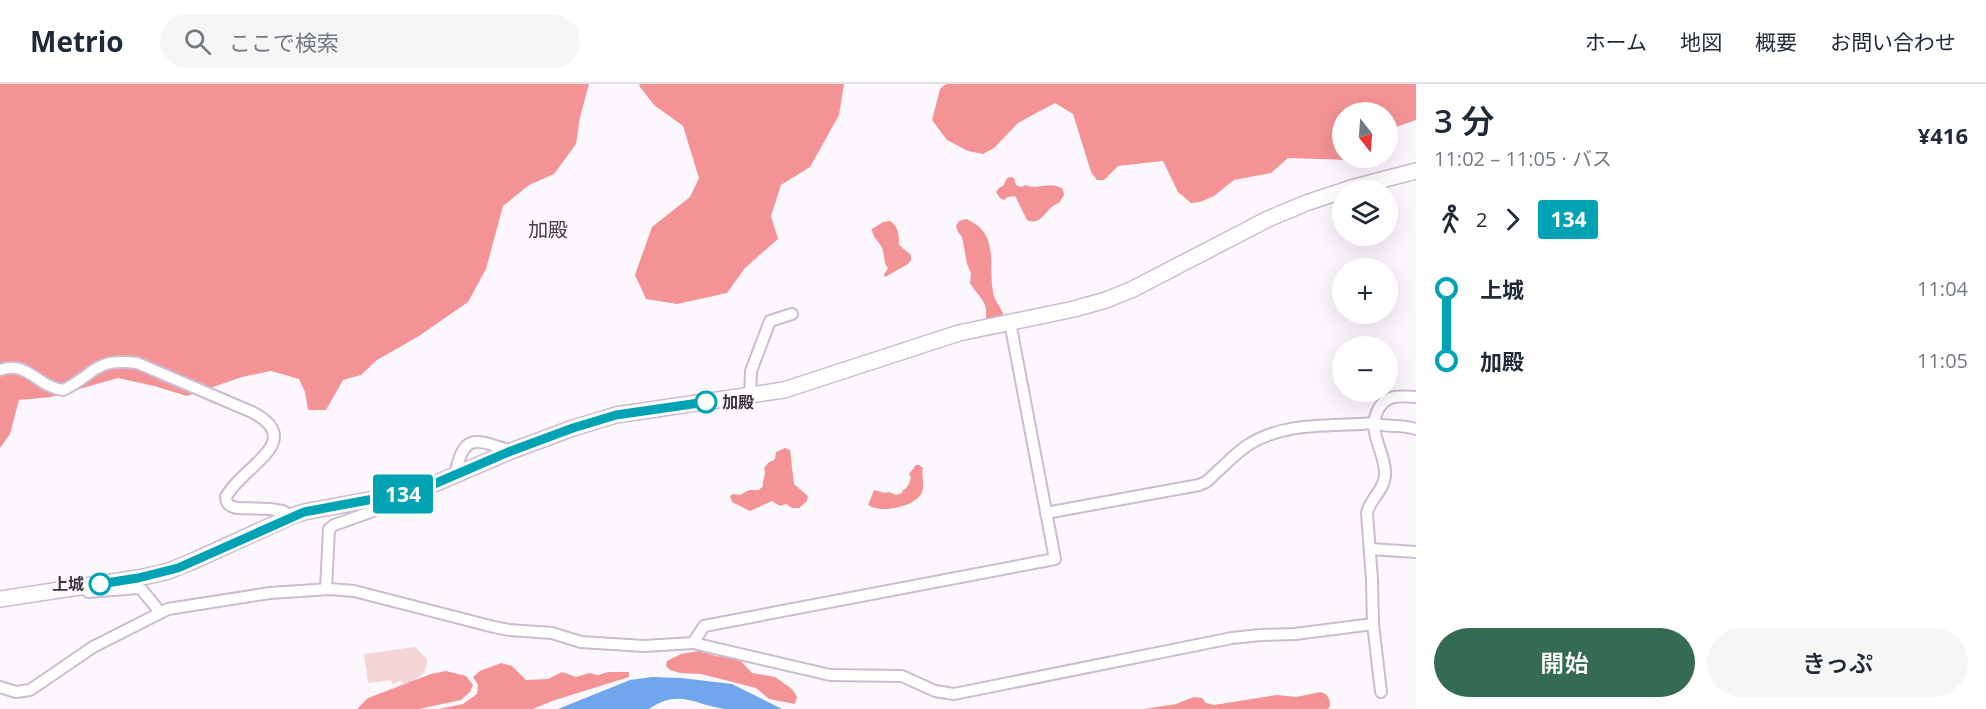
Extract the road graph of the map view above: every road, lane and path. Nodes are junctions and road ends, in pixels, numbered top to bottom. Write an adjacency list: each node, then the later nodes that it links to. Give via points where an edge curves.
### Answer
1 (1416, 171): 3 (street, via 1306,203 1106,300)
2 (792, 314): 5 (street, via 770,321 751,371)
3 (1010, 322): 5 (street, via 934,340 784,390); 12 (street)
4 (0, 370): 13 (street, via 20,368 63,390 106,363 137,363 252,412 268,423 275,438 226,500 231,507 270,509)
5 (750, 396): 9 (street, via 616,415)
6 (1416, 397): 7 (street, via 1396,396 1384,401)
7 (1374, 423): 8 (street); 12 (street, via 1282,430 1246,446 1199,485); 14 (street, via 1385,475 1367,513)
8 (1416, 429)
9 (511, 451): 10 (street); 10 (street, via 481,442 469,444 461,450)
10 (455, 475): 11 (street)
11 (430, 486): 13 (street); 17 (street, via 423,493 329,529)
12 (1046, 513): 21 (street, via 1055,559 704,626)
13 (292, 516): 16 (street, via 178,568)
14 (1370, 549): 15 (street); 20 (street)
15 (1416, 552)
16 (81, 587): 18 (street); 19 (street, via 87,592 138,588)
17 (326, 590): 19 (street, via 270,593); 21 (street, via 354,591 509,630 552,633 581,642 644,646)
18 (0, 599)
19 (160, 612): 22 (street, via 93,647 27,691)
20 (1373, 624): 21 (street, via 1232,638 954,694 934,691 902,676 830,675); 23 (street)
21 (693, 643)
22 (0, 687)
23 (1380, 692)

